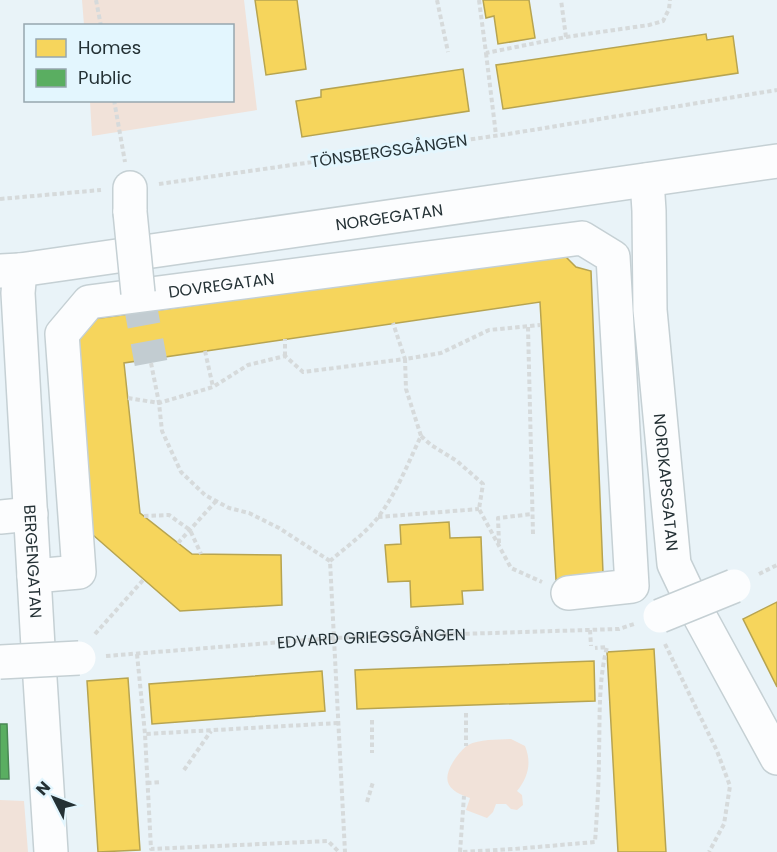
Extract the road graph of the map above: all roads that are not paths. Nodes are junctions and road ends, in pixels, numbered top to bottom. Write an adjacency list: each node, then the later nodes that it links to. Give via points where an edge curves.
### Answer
1 (777, 161): 2 (street, NORGEGATAN)
2 (646, 180): 4 (street, NORGEGATAN); 6 (street, NORDKAPSGATAN)
3 (130, 200): 5 (street, bridge)
4 (10, 271): 8 (street, BERGENGATAN, via 18,292)
5 (138, 293)
6 (650, 310): 7 (street); 15 (street, NORDKAPSGATAN, via 674,564)
7 (617, 315): 9 (street, DOVREGATAN, via 613,257 582,238 89,302 62,334 79,572); 11 (street, DOVREGATAN, via 632,586)
8 (16, 515): 9 (street, BERGENGATAN)
9 (34, 576): 16 (street, BERGENGATAN)
10 (734, 586): 12 (street, bridge)
11 (568, 593)
12 (656, 617)
13 (87, 658): 14 (street, bridge)
14 (0, 662)
15 (777, 758)
16 (51, 852)

